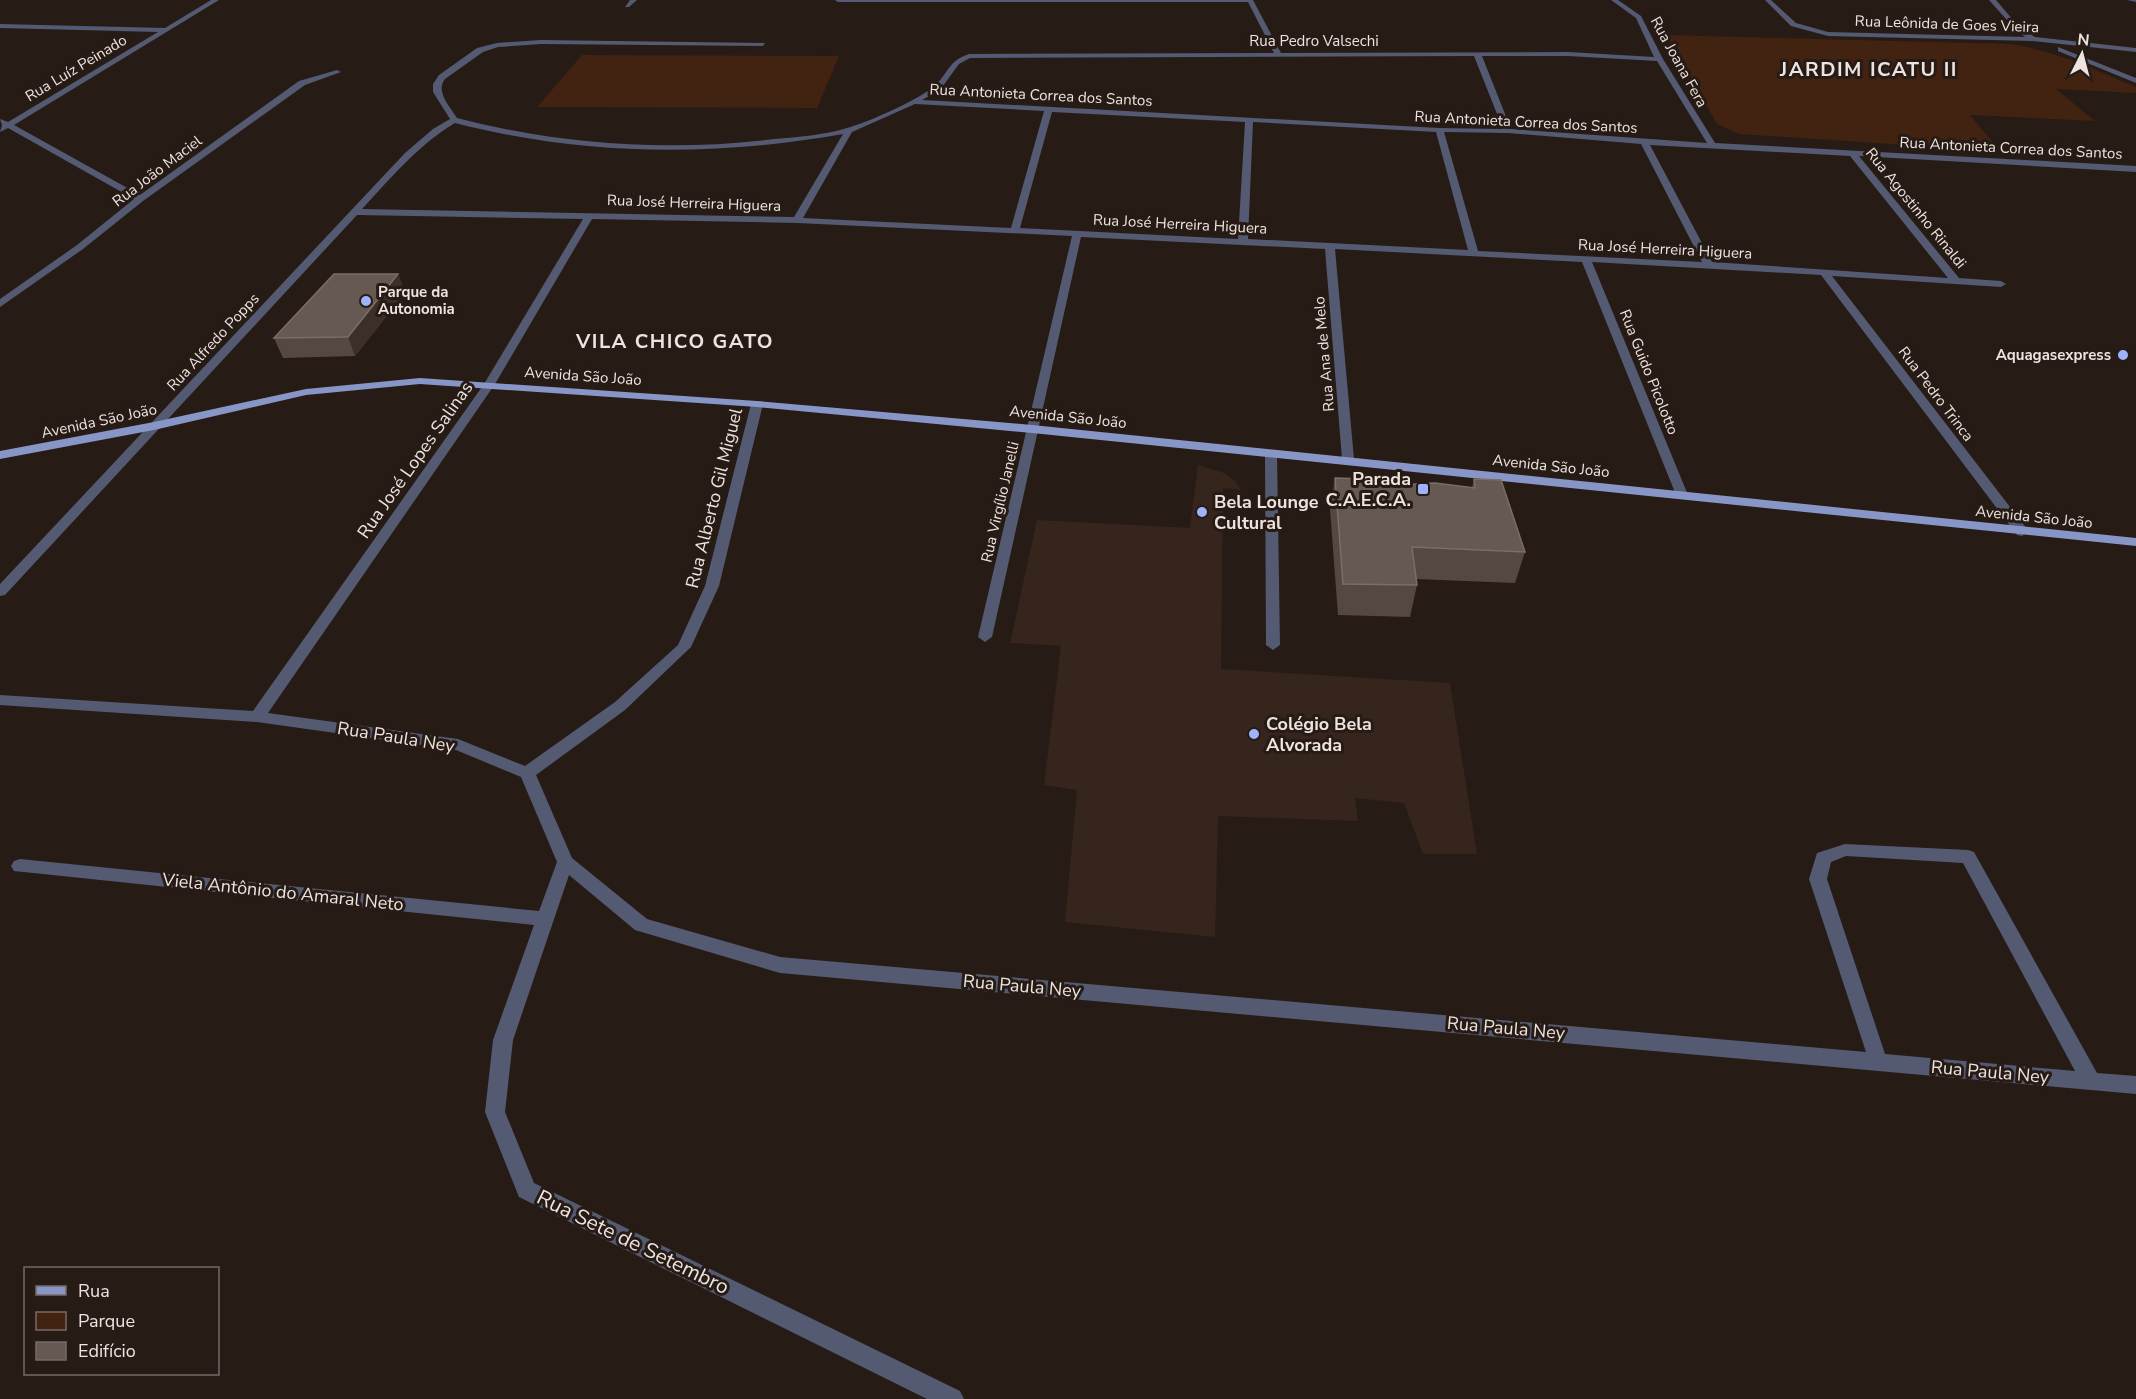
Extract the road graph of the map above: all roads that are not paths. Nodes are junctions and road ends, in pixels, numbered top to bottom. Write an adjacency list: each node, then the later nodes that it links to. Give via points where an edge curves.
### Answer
1 (216, 0): 12 (street, Rua Luíz Peinado)
2 (634, 0): 10 (street)
3 (838, 0): 4 (street)
4 (1248, 0): 17 (street)
5 (1614, 0): 18 (street, Rua Joana Fera, via 1639,17)
6 (1768, 0): 13 (street, Rua Leônida de Goes Vieira, via 1785,21 1797,28 1828,34)
7 (1992, 0): 13 (street, via 2017,28)
8 (2130, 0): 9 (street)
9 (2136, 0)
10 (627, 6)
11 (0, 26): 12 (street)
12 (166, 30): 25 (street, Rua Luíz Peinado)
13 (2033, 39): 15 (street, Rua Leônida de Goes Vieira); 20 (street)
14 (764, 44): 23 (street, via 497,45 480,50 437,84 437,92)
15 (2136, 50)
16 (1477, 54): 17 (street, Rua Pedro Valsechi); 18 (street, Rua Pedro Valsechi); 28 (street)
17 (1279, 55): 21 (street, Rua Pedro Valsechi, via 969,56 956,62 937,88)
18 (1659, 59): 30 (street, Rua Joana Fera)
19 (337, 72): 33 (street, Rua João Maciel, via 302,82)
20 (2136, 81)
21 (914, 102): 22 (street, Rua Antonieta Correa dos Santos); 26 (street)
22 (1049, 109): 24 (street, Rua Antonieta Correa dos Santos); 37 (street)
23 (454, 120): 26 (street, via 558,142 644,147 757,143); 34 (street, Rua Alfredo Popps, via 408,155)
24 (1249, 120): 27 (street, Rua Antonieta Correa dos Santos); 39 (street)
25 (3, 125): 33 (street)
26 (849, 130): 36 (street)
27 (1439, 130): 28 (street, Rua Antonieta Correa dos Santos); 41 (street)
28 (1508, 131): 29 (street, Rua Antonieta Correa dos Santos)
29 (1644, 142): 30 (street, Rua Antonieta Correa dos Santos); 43 (street)
30 (1712, 145): 31 (street, Rua Antonieta Correa dos Santos)
31 (1852, 153): 32 (street, Rua Antonieta Correa dos Santos); 45 (street, Rua Agostinho Rinaldi)
32 (2136, 169)
33 (140, 199): 47 (street, Rua João Maciel)
34 (357, 212): 35 (street, Rua José Herreira Higuera); 50 (street, Rua Alfredo Popps)
35 (590, 215): 36 (street, Rua José Herreira Higuera); 48 (street, Rua José Lopes Salinas)
36 (797, 220): 37 (street, Rua José Herreira Higuera)
37 (1015, 231): 38 (street, Rua José Herreira Higuera)
38 (1077, 234): 39 (street, Rua José Herreira Higuera); 51 (street, Rua Virgílio Janelli)
39 (1243, 242): 40 (street, Rua José Herreira Higuera)
40 (1330, 247): 41 (street, Rua José Herreira Higuera); 54 (street, Rua Ana de Melo)
41 (1474, 253): 42 (street, Rua José Herreira Higuera)
42 (1587, 261): 43 (street, Rua José Herreira Higuera); 55 (street, Rua Guido Picolotto)
43 (1709, 265): 44 (street, Rua José Herreira Higuera)
44 (1826, 275): 45 (street, Rua José Herreira Higuera); 56 (street, Rua Pedro Trinca)
45 (1957, 282): 46 (street, Rua José Herreira Higuera)
46 (2001, 284)
47 (0, 304)
48 (489, 384): 49 (main road, Avenida São João); 50 (main road, Avenida São João, via 420,381 351,386 306,392); 62 (street, Rua José Lopes Salinas)
49 (757, 404): 51 (main road, Avenida São João); 63 (street, Rua Alberto Gil Miguel, via 712,586 684,647 620,706)
50 (154, 426): 53 (main road, Avenida São João); 58 (street, Rua Alfredo Popps)
51 (1032, 429): 52 (main road, Avenida São João); 59 (street, Rua Virgílio Janelli)
52 (1271, 454): 54 (main road, Avenida São João); 60 (street)
53 (0, 455)
54 (1348, 459): 55 (main road, Avenida São João)
55 (1682, 495): 56 (main road, Avenida São João)
56 (2022, 531): 57 (main road, Avenida São João)
57 (2136, 542)
58 (0, 592)
59 (985, 637)
60 (1273, 645)
61 (0, 700): 62 (street, Rua Paula Ney)
62 (257, 717): 63 (street, Rua Paula Ney, via 458,745)
63 (527, 772): 64 (street, Rua Paula Ney)
64 (565, 862): 66 (street, Rua Sete de Setembro); 67 (street, Rua Paula Ney, via 641,925 780,965)
65 (20, 866): 66 (street, Viela Antônio do Amaral Neto)
66 (546, 919): 70 (street, Rua Sete de Setembro, via 503,1040 495,1112 526,1190)
67 (1878, 1061): 68 (street, Rua Paula Ney); 68 (street, via 1818,879 1823,858 1845,850 1968,856)
68 (2091, 1081): 69 (street, Rua Paula Ney)
69 (2136, 1085)
70 (952, 1399)

